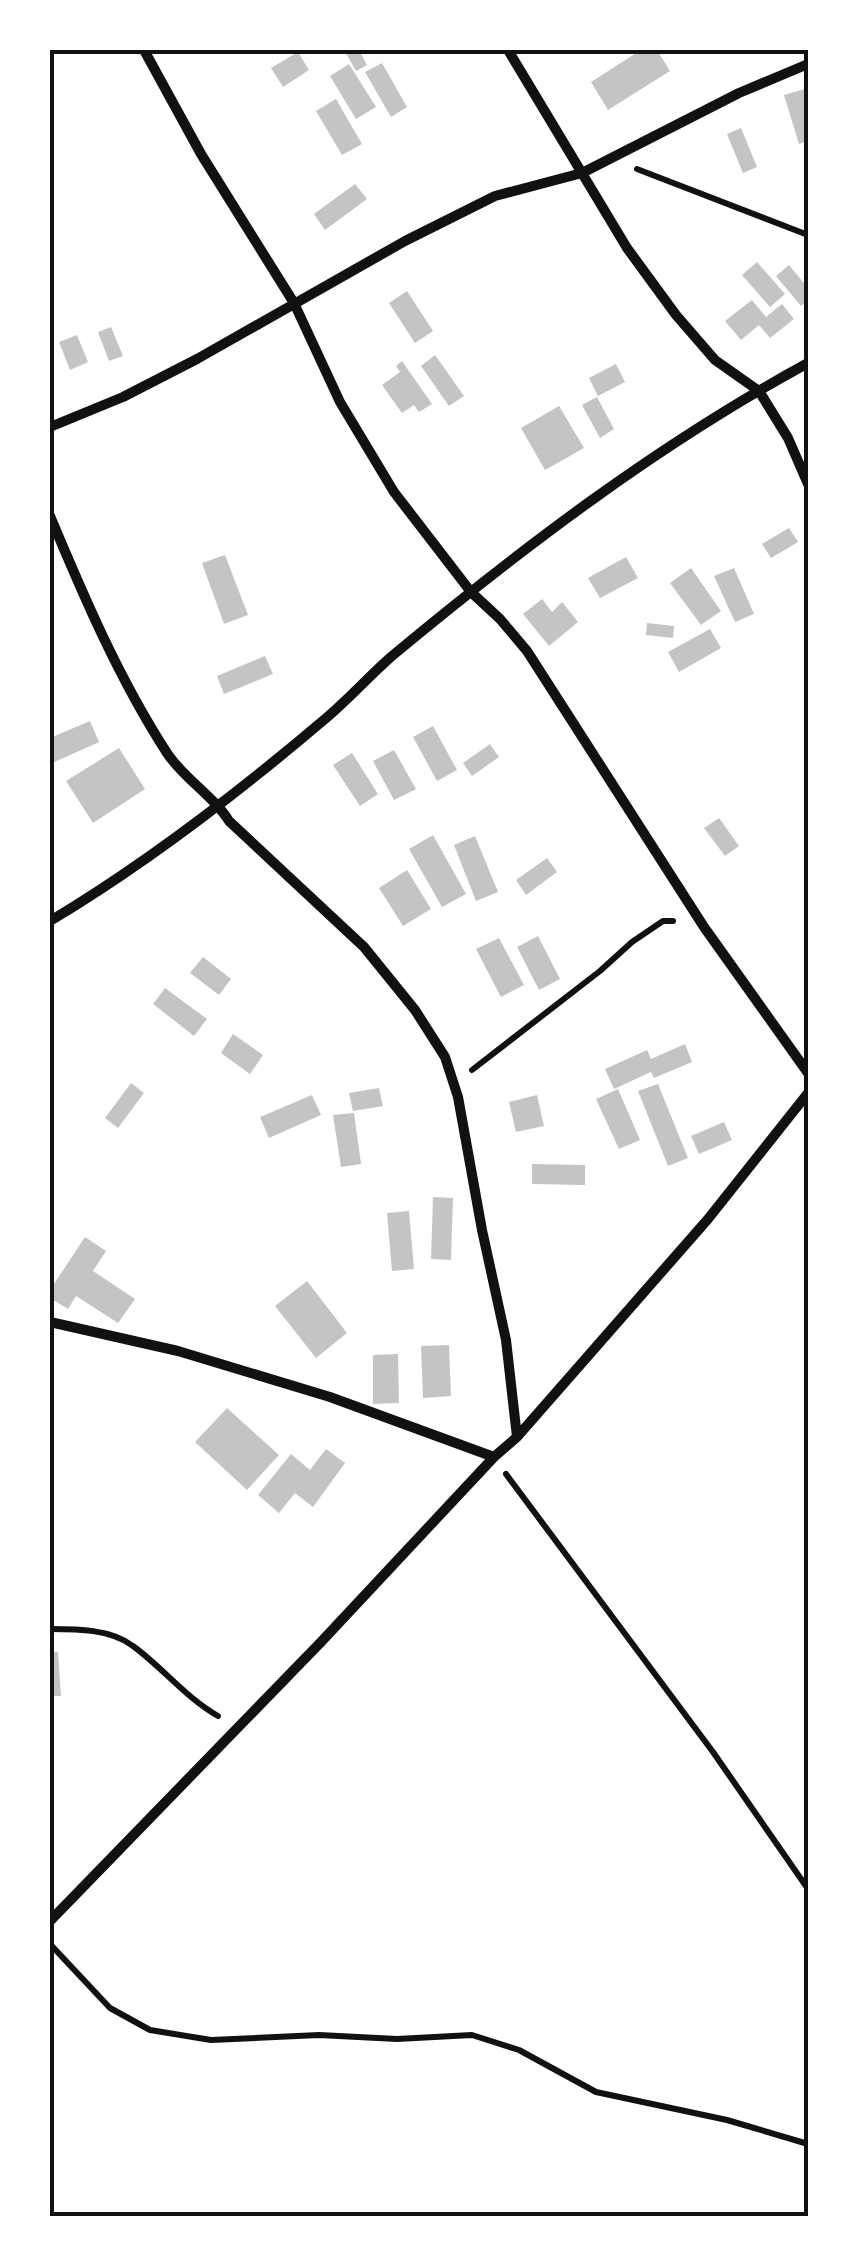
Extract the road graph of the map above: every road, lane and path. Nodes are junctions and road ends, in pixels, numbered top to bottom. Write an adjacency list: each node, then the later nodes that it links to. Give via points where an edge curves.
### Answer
1 (144, 50): 7 (street)
2 (508, 50): 5 (street)
3 (808, 64): 4 (street)
4 (608, 158): 5 (street); 6 (path)
5 (582, 173): 7 (street, via 494,196); 9 (street, via 676,315 715,360)
6 (808, 235)
7 (294, 303): 10 (street, via 123,397); 13 (street, via 340,402 385,477)
8 (808, 363): 9 (street)
9 (759, 391): 11 (street); 13 (street, via 613,484)
10 (50, 426)
11 (808, 484)
12 (50, 516): 14 (street, via 100,631 168,755)
13 (471, 592): 14 (street); 16 (street, via 527,651)
14 (219, 805): 15 (street); 18 (street, via 364,948 415,1010)
15 (50, 921)
16 (704, 928): 17 (street); 18 (path, via 663,921 651,928)
17 (808, 1073)
18 (453, 1083): 21 (street, via 506,1340)
19 (808, 1092): 21 (street, via 708,1219)
20 (50, 1322): 22 (street, via 178,1351 330,1397)
21 (517, 1437): 22 (street)
22 (494, 1457): 24 (street); 25 (path)
23 (50, 1629): 24 (path, via 89,1630 131,1644 196,1704)
24 (236, 1726): 26 (street)
25 (808, 1889)
26 (50, 1920)
27 (50, 1944): 28 (path, via 110,2008 150,2030 210,2040 472,2036 519,2050 596,2092)
28 (808, 2144)

